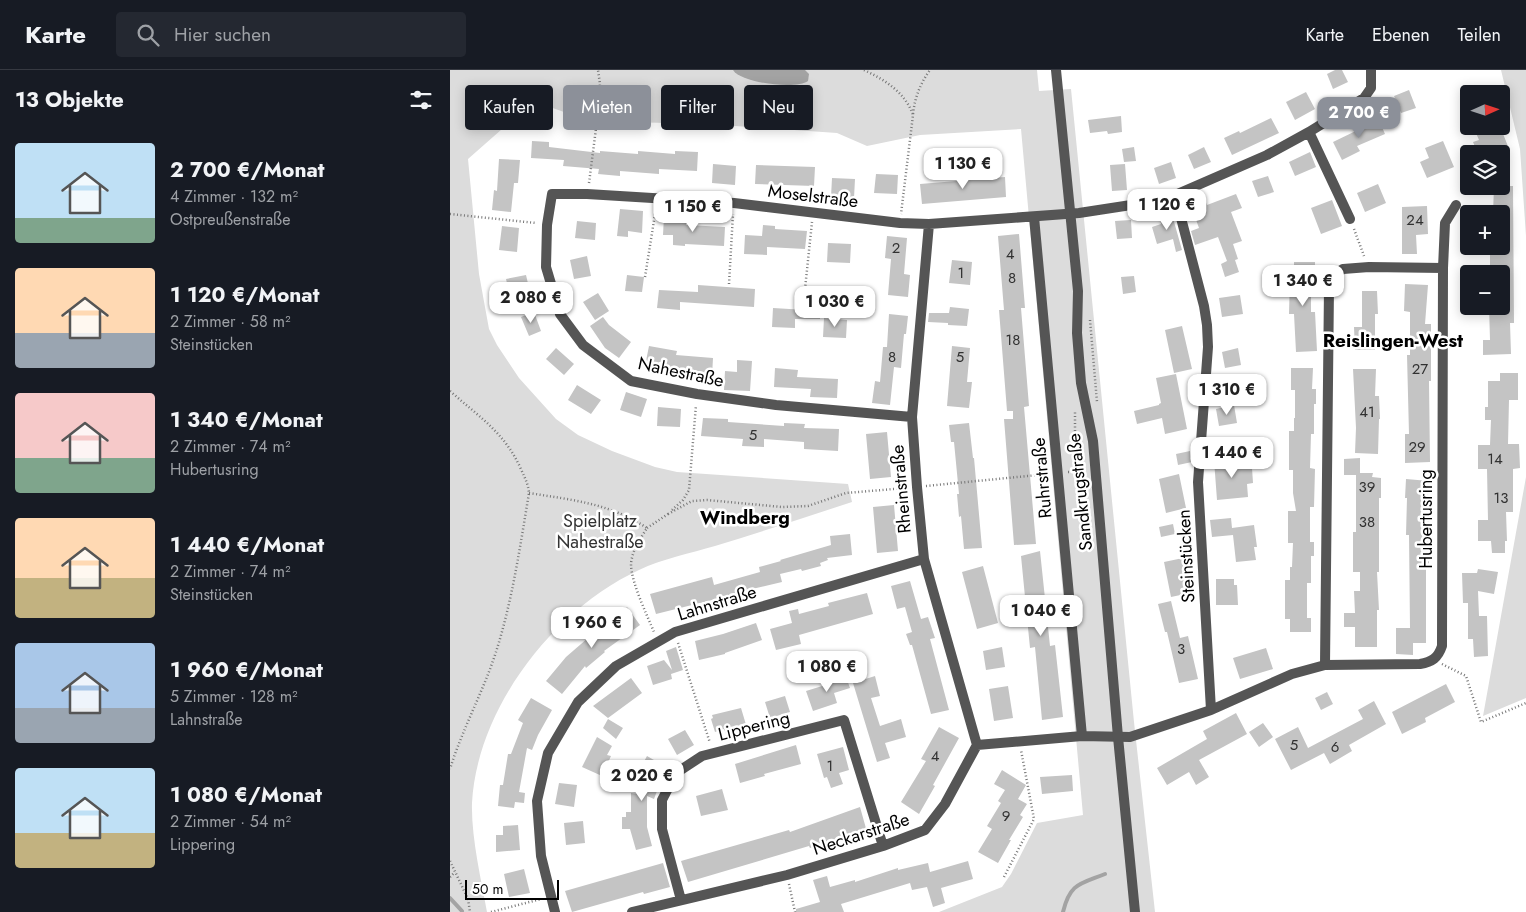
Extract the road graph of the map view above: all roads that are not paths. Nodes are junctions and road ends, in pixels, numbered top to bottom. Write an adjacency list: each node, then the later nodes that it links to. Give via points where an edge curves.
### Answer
1 (1056, 70): 7 (street, Sandkrugstraße)
2 (1371, 70): 3 (street, Moselstraße, via 1371,88 1364,98)
3 (1309, 132): 5 (street, Moselstraße, via 1246,165); 9 (street)
4 (552, 194): 10 (street, Moselstraße, via 734,203); 12 (street, Nahestraße, via 546,266 560,314 584,345 631,381 776,405)
5 (1174, 195): 7 (street, Moselstraße); 15 (street, Steinstücken, via 1208,325 1198,482)
6 (1456, 205): 11 (street, Hubertusring, via 1445,223)
7 (1070, 214): 8 (street, Moselstraße); 17 (street, Sandkrugstraße, via 1078,291 1081,382 1093,441)
8 (1034, 217): 10 (street, Moselstraße); 16 (street, Ruhrstraße)
9 (1350, 219)
10 (929, 224): 12 (street, Rheinstraße)
11 (1443, 268): 14 (street, via 1343,269 1331,277); 14 (street, Hubertusring, via 1442,646 1434,660 1420,664)
12 (912, 418): 13 (street, Rheinstraße)
13 (924, 559): 18 (street, Rheinstraße); 21 (street, Lahnstraße, via 675,632 616,666 578,702 548,753 537,801 541,856)
14 (1325, 665): 15 (street, via 1292,674)
15 (1211, 710): 17 (street, via 1130,737)
16 (1082, 736): 17 (street); 18 (street)
17 (1118, 736): 23 (street, Sandkrugstraße)
18 (977, 745): 19 (street, Neckarstraße, via 944,804 925,830)
19 (883, 846): 20 (street, Neckarstraße, via 787,875); 20 (street, Lippering, via 844,720 713,753 702,756 676,774 662,800 662,830)
20 (681, 900): 22 (street, Neckarstraße)
21 (555, 912)
22 (632, 912)
23 (1135, 912)

